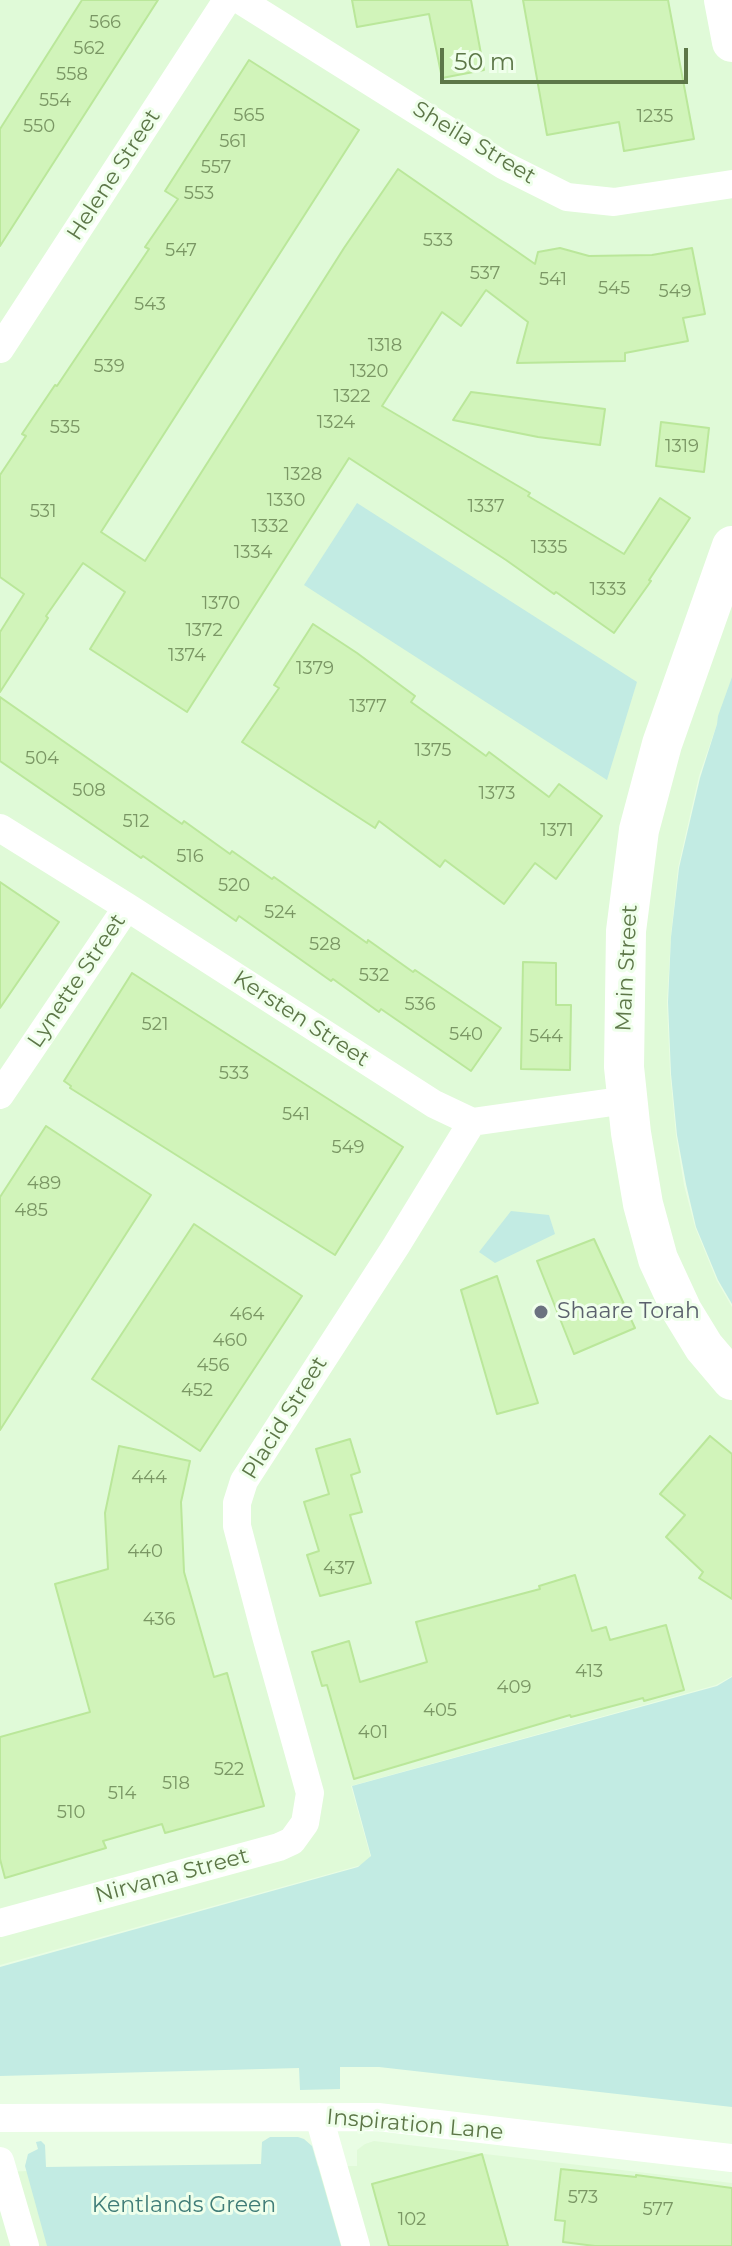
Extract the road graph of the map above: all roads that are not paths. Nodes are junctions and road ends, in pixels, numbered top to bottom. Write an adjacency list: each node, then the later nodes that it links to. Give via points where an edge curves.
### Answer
1 (227, 0): 6 (street, Helene Street)
2 (240, 0): 5 (street, Sheila Street, via 503,165 567,197 614,202)
3 (724, 0): 4 (street)
4 (732, 42)
5 (732, 184)
6 (0, 349)
7 (732, 546): 11 (street, Main Street, via 665,734 639,830 626,931)
8 (0, 828): 9 (street, Kersten Street)
9 (127, 907): 10 (street, Lynette Street); 12 (street, Kersten Street, via 434,1104)
10 (0, 1095)
11 (627, 1100): 12 (street); 13 (street, Main Street, via 643,1204 658,1259 704,1347)
12 (472, 1122): 14 (street, Placid Street, via 244,1481 237,1503 237,1526)
13 (732, 1380)
14 (310, 1793): 15 (street, Nirvana Street, via 305,1823 292,1841 279,1847)
15 (0, 1923)
16 (319, 2117): 17 (street, Inspiration Lane); 18 (street, Inspiration Lane, via 378,2117); 21 (street)
17 (0, 2118)
18 (732, 2158)
19 (0, 2161): 20 (street)
20 (25, 2246)
21 (356, 2246)

